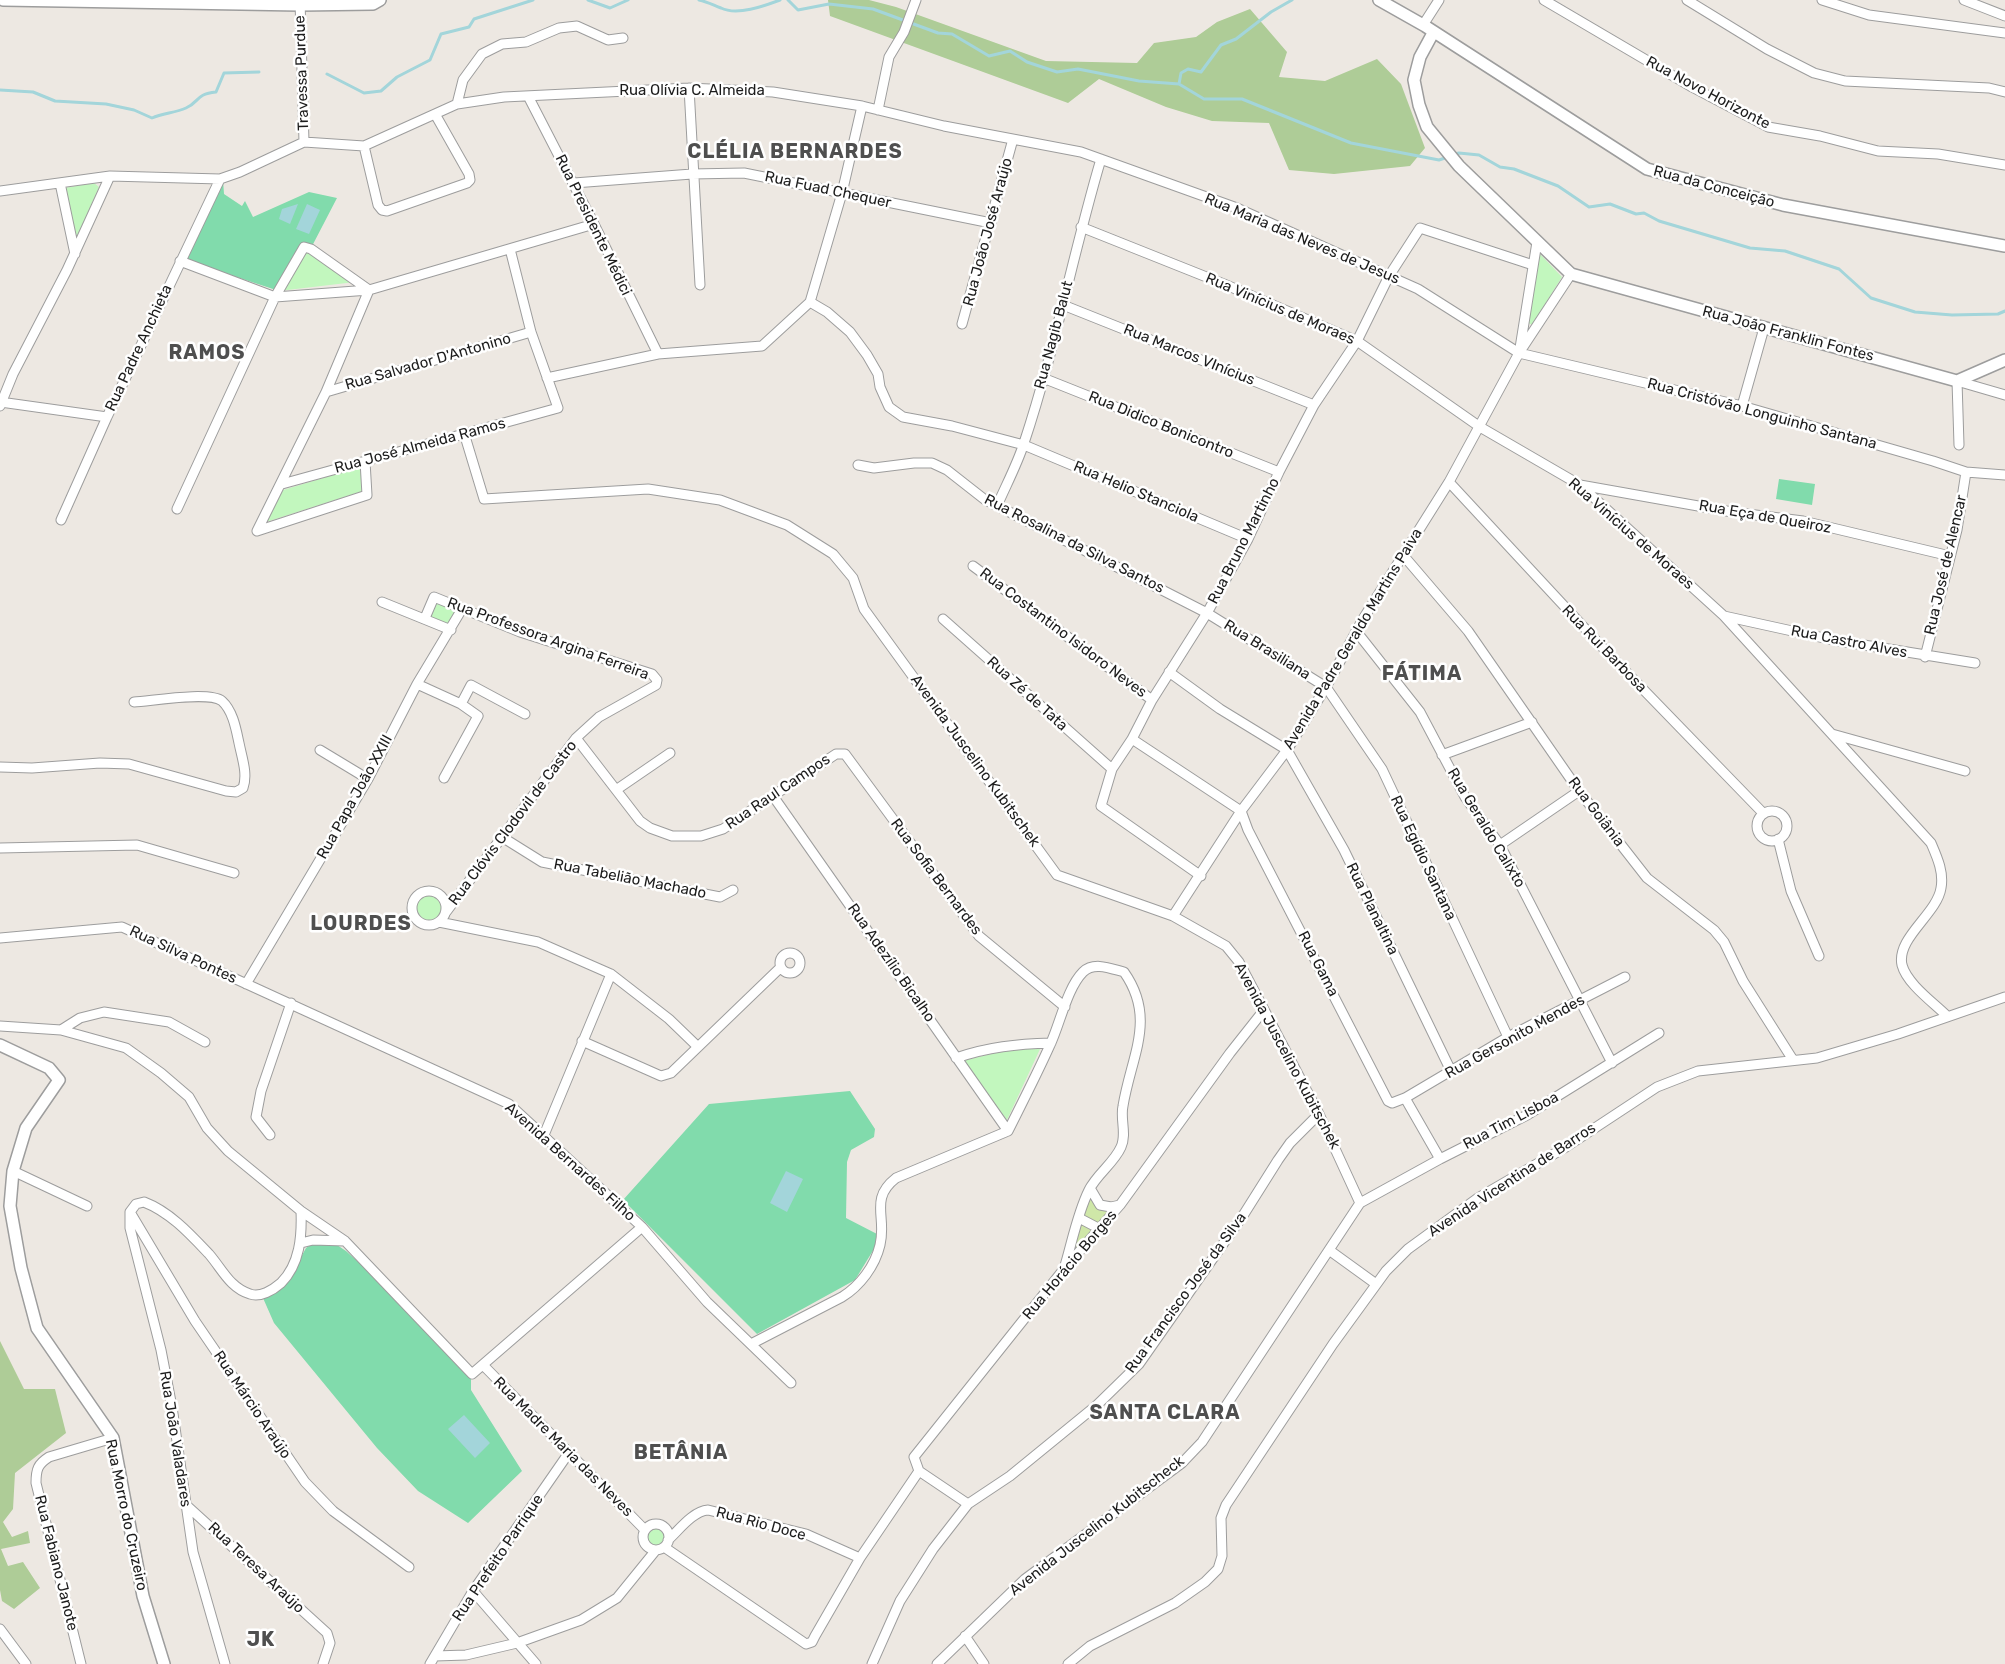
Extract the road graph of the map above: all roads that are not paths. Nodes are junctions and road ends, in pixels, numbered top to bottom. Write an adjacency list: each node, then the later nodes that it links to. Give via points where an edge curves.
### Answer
1 (3, 0): 2 (street)
2 (48, 0): 10 (street)
3 (916, 0): 23 (street, via 904,32 889,57)
4 (1378, 0): 14 (street, Rua da Conceição)
5 (1439, 0): 14 (street)
6 (1544, 0): 29 (street, Rua Novo Horizonte, via 1692,87 1768,127 1878,151 1938,154)
7 (1687, 0): 19 (street, via 1767,49 1814,73 1845,81 1989,88)
8 (1822, 0): 16 (street, via 1869,16)
9 (1964, 0): 13 (street)
10 (167, 1): 12 (street)
11 (376, 1): 12 (street)
12 (300, 2): 26 (street, Travessa Purdue)
13 (2005, 16)
14 (1423, 25): 15 (street, Rua da Conceição)
15 (1433, 33): 40 (street, via 1420,57 1414,80 1427,127 1459,166); 41 (street, Rua da Conceição, via 1647,169 1783,206)
16 (2005, 33)
17 (623, 38): 21 (street, via 608,40 577,26 559,28 526,42 502,44 482,54 463,80)
18 (689, 88): 20 (street, Rua Olívia C. Almeida); 22 (street, Rua Olívia C. Almeida, via 773,92); 30 (street)
19 (2005, 92)
20 (528, 96): 21 (street, Rua Olívia C. Almeida); 34 (street, Rua Presidente Médici)
21 (457, 104): 24 (street, Rua Olívia C. Almeida)
22 (862, 106): 23 (street, Rua Olívia C. Almeida); 36 (street)
23 (878, 110): 25 (street, Rua Olívia C. Almeida)
24 (435, 114): 27 (street, Rua Olívia C. Almeida); 27 (street, via 469,174 467,183 382,210)
25 (1013, 139): 28 (street, Rua Maria das Neves de Jesus, via 1081,152); 37 (street, Rua João José Araújo)
26 (304, 142): 27 (street); 32 (street)
27 (364, 146)
28 (1101, 160): 39 (street, Rua Nagib Balut); 47 (street, Rua Maria das Neves de Jesus, via 1237,208)
29 (2005, 165)
30 (692, 174): 34 (street, Rua Fuad Chequer); 36 (street, Rua Fuad Chequer, via 744,173); 48 (street)
31 (110, 176): 32 (street); 33 (street); 43 (street)
32 (220, 179): 44 (street, Rua Padre Anchieta)
33 (60, 183): 35 (street); 43 (street)
34 (574, 183): 38 (street, Rua Presidente Médici)
35 (0, 191)
36 (842, 192): 37 (street, Rua Fuad Chequer); 51 (street)
37 (991, 223): 53 (street, Rua João José Araújo)
38 (594, 224): 42 (street); 57 (street, Rua Presidente Médici)
39 (1080, 227): 52 (street, Rua Nagib Balut); 56 (street, Rua Vinícius de Moraes)
40 (1537, 242): 45 (street); 46 (street)
41 (2005, 246)
42 (510, 249): 49 (street); 55 (street)
43 (75, 254): 65 (street)
44 (180, 261): 50 (street); 68 (street, Rua Padre Anchieta)
45 (1533, 265): 47 (street, Rua Bruno Martinho, via 1420,228); 58 (street)
46 (1571, 274): 54 (street, Rua João Franklin Fontes); 58 (street)
47 (1389, 276): 56 (street, Rua Bruno Martinho); 58 (street, Rua Maria das Neves de Jesus, via 1418,289)
48 (700, 285)
49 (369, 290): 50 (street); 50 (street, via 304,246); 63 (street)
50 (274, 297): 82 (street)
51 (810, 302): 57 (street, via 762,346); 71 (street, Rua Helio Stanciola, via 828,312 850,332 878,374 889,407 903,417)
52 (1063, 306): 61 (street, Rua Nagib Balut); 66 (street, Rua Marcos VInícius)
53 (962, 324)
54 (1764, 328): 62 (street, Rua João Franklin Fontes); 67 (street)
55 (531, 332): 60 (street); 63 (street, Rua Salvador D'Antonino)
56 (1357, 341): 66 (street, Rua Bruno Martinho); 69 (street, Rua Vinícius de Moraes)
57 (658, 354): 60 (street)
58 (1519, 354): 67 (street, Rua Cristóvão Longuinho Santana); 69 (street, Avenida Padre Geraldo Martins Paiva)
59 (2005, 360): 62 (street)
60 (547, 378): 70 (street, Rua José Almeida Ramos, via 558,408)
61 (1043, 378): 71 (street, Rua Nagib Balut); 75 (street, Rua Didico Bonicontro)
62 (1957, 381): 64 (street, Rua João Franklin Fontes); 72 (street)
63 (326, 392): 79 (street)
64 (2005, 395)
65 (0, 403): 68 (street)
66 (1314, 405): 75 (street, Rua Bruno Martinho)
67 (1742, 406): 76 (street, Rua Cristóvão Longuinho Santana)
68 (106, 417): 83 (street, Rua Padre Anchieta)
69 (1480, 427): 78 (street, Avenida Padre Geraldo Martins Paiva); 80 (street, Rua Vinícius de Moraes)
70 (464, 433): 73 (street, Rua José Almeida Ramos); 133 (street, Avenida Juscelino Kubitschek, via 484,499 648,489 720,500 787,525 833,554 853,578 864,609 1057,875)
71 (1024, 444): 81 (street, Rua Nagib Balut); 84 (street, Rua Helio Stanciola)
72 (1959, 445)
73 (365, 461): 79 (street, Rua José Almeida Ramos); 79 (street, via 367,495 257,531)
74 (858, 465): 81 (street, Rua Rosalina da Silva Santos, via 874,468 932,463)
75 (1279, 472): 84 (street, Rua Bruno Martinho)
76 (1966, 472): 77 (street, Rua Cristóvão Longuinho Santana); 86 (street, Rua José de Alencar)
77 (2005, 475)
78 (1449, 482): 85 (street, Avenida Padre Geraldo Martins Paiva); 124 (street, Rua Rui Barbosa)
79 (282, 484)
80 (1580, 485): 86 (street, Rua Eça de Queiroz, via 1803,521); 91 (street, Rua Vinícius de Moraes)
81 (997, 506): 90 (street, Rua Rosalina da Silva Santos)
82 (177, 509)
83 (61, 520)
84 (1248, 539): 90 (street, Rua Bruno Martinho)
85 (1403, 555): 95 (street, Avenida Padre Geraldo Martins Paiva); 106 (street, Rua Goiânia, via 1468,631)
86 (1950, 556): 96 (street, Rua José de Alencar)
87 (973, 566): 102 (street, Rua Costantino Isidoro Neves)
88 (382, 602): 92 (street)
89 (462, 609): 92 (street, Rua Professora Argina Ferreira, via 434,597); 94 (street, Rua Papa João XXIII); 100 (street, Rua Professora Argina Ferreira, via 520,632 652,674 657,680)
90 (1207, 613): 98 (street, Rua Bruno Martinho); 101 (street, Rua Brasiliana)
91 (1724, 616): 96 (street, Rua Castro Alves); 107 (street, Rua Vinícius de Moraes)
92 (425, 618): 94 (street)
93 (943, 619): 116 (street, Rua Zé de Tata)
94 (450, 630): 99 (street, Rua Papa João XXIII)
95 (1356, 631): 101 (street, Avenida Padre Geraldo Martins Paiva); 114 (street, Rua Geraldo Calixto, via 1420,712)
96 (1925, 657): 97 (street, Rua Castro Alves)
97 (1975, 663)
98 (1169, 672): 102 (street, Rua Bruno Martinho); 111 (street, via 1220,709)
99 (417, 684): 104 (street); 119 (street, Rua Papa João XXIII)
100 (656, 685): 108 (street, Rua Clóvis Clodovil de Castro, via 600,718)
101 (1326, 686): 111 (street, Avenida Padre Geraldo Martins Paiva); 150 (street, Rua Egídio Santana, via 1382,769)
102 (1152, 700): 109 (street, Rua Bruno Martinho)
103 (134, 702): 115 (street, via 200,697 220,700 228,707 235,724 246,781 243,788 236,792 184,781 129,764 100,762 32,768)
104 (462, 704): 105 (street, via 471,685); 118 (street, via 478,716)
105 (525, 714)
106 (1532, 722): 114 (street); 121 (street, Rua Goiânia)
107 (1832, 734): 117 (street); 146 (street, Rua Vinícius de Moraes, via 1931,843 1940,863 1941,888 1902,949 1902,965 1911,980)
108 (576, 738): 120 (street, Rua Raul Campos); 125 (street, Rua Clóvis Clodovil de Castro)
109 (1132, 739): 116 (street, Rua Bruno Martinho); 123 (street)
110 (320, 750): 119 (street)
111 (1287, 750): 123 (street, Avenida Padre Geraldo Martins Paiva); 159 (street, Rua Planaltina, via 1344,850)
112 (670, 753): 120 (street)
113 (845, 754): 122 (street, Rua Raul Campos, via 836,754); 144 (street, Rua Sofia Bernardes, via 979,936)
114 (1442, 755): 127 (street, Rua Geraldo Calixto, via 1465,797)
115 (0, 767)
116 (1112, 769): 130 (street, Rua Bruno Martinho, via 1101,806)
117 (1965, 771)
118 (444, 778)
119 (368, 779): 140 (street, Rua Papa João XXIII)
120 (616, 790): 122 (street, Rua Raul Campos, via 640,821 672,836 701,836 724,829)
121 (1580, 791): 127 (street); 157 (street, Rua Goiânia, via 1646,878 1714,930 1724,942 1743,981)
122 (773, 796): 156 (street, Rua Adezílio Bicalho)
123 (1241, 811): 130 (street, Avenida Padre Geraldo Martins Paiva); 160 (street, Rua Gama, via 1388,1101 1392,1103)
124 (1763, 813): 126 (street, via 1757,826 1760,835 1769,840); 126 (street, Rua Rui Barbosa, via 1776,812 1784,818 1786,827)
125 (502, 837): 131 (street, Rua Tabelião Machado, via 542,862 720,897); 132 (street, Rua Clóvis Clodovil de Castro)
126 (1778, 839): 136 (street, via 1791,891)
127 (1500, 845): 142 (street, Rua Geraldo Calixto)
128 (0, 848): 129 (street, via 137,845)
129 (234, 873)
130 (1202, 876): 133 (street, Avenida Padre Geraldo Martins Paiva)
131 (733, 890)
132 (446, 912): 134 (street); 134 (street, via 445,901 436,892 425,891 415,898 412,909 417,920 427,925)
133 (1174, 916): 145 (street, Avenida Juscelino Kubitschek, via 1226,946)
134 (439, 922): 138 (street, via 538,942)
135 (0, 938): 140 (street, Rua Silva Pontes, via 122,927)
136 (1819, 956)
137 (781, 967): 155 (street)
138 (611, 974): 151 (street); 155 (street, via 669,1019)
139 (1625, 977): 142 (street, Rua Gersonito Mendes)
140 (246, 984): 143 (street, Avenida Bernardes Filho)
141 (2005, 997): 146 (street, Avenida Vicentina de Barros)
142 (1579, 1002): 150 (street, Rua Gersonito Mendes); 158 (street, Rua Geraldo Calixto)
143 (291, 1003): 163 (street, via 261,1091 256,1117); 164 (street, Avenida Bernardes Filho, via 509,1104)
144 (1065, 1007): 153 (street); 167 (street, via 1084,972 1092,967 1124,972 1136,988 1140,1006 1140,1037 1122,1108 1121,1147)
145 (1264, 1010): 161 (street, Avenida Juscelino Kubitschek); 169 (street, Rua Horácio Borges)
146 (1947, 1016): 157 (street, Avenida Vicentina de Barros, via 1834,1053)
147 (0, 1026): 148 (street)
148 (61, 1030): 152 (street, via 80,1018 104,1012 169,1022); 171 (street, via 126,1048 161,1073 189,1097 207,1128 228,1151)
149 (1659, 1033): 158 (street, Rua Tim Lisboa)
150 (1508, 1037): 159 (street, Rua Gersonito Mendes)
151 (582, 1041): 155 (street, via 661,1076 671,1073); 164 (street)
152 (205, 1042)
153 (1051, 1044): 156 (street, via 1013,1044); 162 (street)
154 (0, 1046): 166 (street, Rua Morro do Cruzeiro, via 49,1068 59,1080 26,1128)
155 (698, 1047)
156 (956, 1058): 162 (street, Rua Adezílio Bicalho)
157 (1793, 1060): 180 (street, Avenida Vicentina de Barros, via 1698,1071 1658,1087 1435,1228 1408,1250)
158 (1612, 1063): 165 (street, Rua Tim Lisboa, via 1527,1115)
159 (1451, 1071): 160 (street, Rua Gersonito Mendes)
160 (1405, 1098): 165 (street)
161 (1319, 1114): 168 (street, Avenida Juscelino Kubitschek); 188 (street, Rua Francisco José da Silva, via 1282,1154 1139,1364 1090,1411 1010,1476)
162 (1008, 1131): 181 (street, via 896,1178 886,1186 880,1199 880,1244 856,1288)
163 (270, 1135)
164 (544, 1135): 174 (street, Avenida Bernardes Filho)
165 (1440, 1159): 168 (street, Rua Tim Lisboa)
166 (13, 1171): 170 (street); 184 (street, Rua Morro do Cruzeiro, via 10,1206 21,1268 37,1328)
167 (1090, 1188): 169 (street, via 1100,1205); 173 (street)
168 (1360, 1204): 178 (street, Avenida Juscelino Kubitscheck)
169 (1120, 1205): 175 (street, Rua Horácio Borges)
170 (87, 1206)
171 (301, 1211): 176 (street); 177 (street)
172 (130, 1212): 177 (street, via 136,1204 144,1202 170,1216 210,1256 233,1286 251,1295 275,1288 283,1280); 187 (street, Rua João Valadares, via 130,1228 172,1408); 192 (street, Rua Márcio Araújo, via 195,1321 305,1482 333,1511)
173 (1079, 1218): 175 (street); 179 (street)
174 (642, 1227): 181 (street, Avenida Bernardes Filho, via 707,1302); 182 (street)
175 (1100, 1229): 179 (street, Rua Horácio Borges)
176 (345, 1241): 177 (street); 182 (street, via 472,1374)
177 (301, 1243)
178 (1329, 1250): 180 (street); 195 (street, Avenida Juscelino Kubitscheck, via 1202,1442 1182,1463 1025,1579)
179 (1064, 1269): 186 (street, Rua Horácio Borges, via 918,1452 914,1462)
180 (1376, 1284): 208 (street, Avenida Vicentina de Barros, via 1226,1505 1221,1518 1222,1556 1218,1569 1176,1603 1090,1646)
181 (751, 1344): 183 (street, Avenida Bernardes Filho)
182 (483, 1365): 185 (street, Rua Madre Maria das Neves)
183 (791, 1383)
184 (113, 1438): 199 (street, Rua Fabiano Janote, via 64,1452 40,1463 36,1471); 200 (street, Rua Morro do Cruzeiro, via 143,1596)
185 (568, 1454): 189 (street, Rua Madre Maria das Neves); 193 (street, Rua Prefeito Parrique)
186 (919, 1470): 188 (street); 191 (street)
187 (185, 1504): 201 (street, Rua João Valadares, via 197,1570); 202 (street, Rua Teresa Araújo, via 327,1633 330,1644)
188 (968, 1504): 205 (street, Rua Francisco José da Silva, via 933,1549 900,1601)
189 (644, 1529): 190 (street, via 643,1542 648,1548); 190 (street, via 650,1524 663,1525 668,1532)
190 (663, 1546): 191 (street, Rua Rio Doce, via 696,1514 708,1510 806,1534); 191 (street, via 806,1644 812,1642); 196 (street, Rua Rio Doce, via 617,1598 599,1610 581,1620)
191 (860, 1558)
192 (408, 1567)
193 (473, 1592): 196 (street); 197 (street, Rua Prefeito Parrique)
194 (0, 1629): 198 (street)
195 (965, 1636): 206 (street, Avenida Juscelino Kubitscheck); 207 (street)
196 (517, 1643): 197 (street, Rua Rio Doce, via 466,1655); 204 (street)
197 (435, 1656): 203 (street, Rua Prefeito Parrique)
198 (26, 1664)
199 (81, 1664)
200 (164, 1664)
201 (224, 1664)
202 (324, 1664)
203 (430, 1664)
204 (536, 1664)
205 (872, 1664)
206 (937, 1664)
207 (984, 1664)
208 (1068, 1664)

